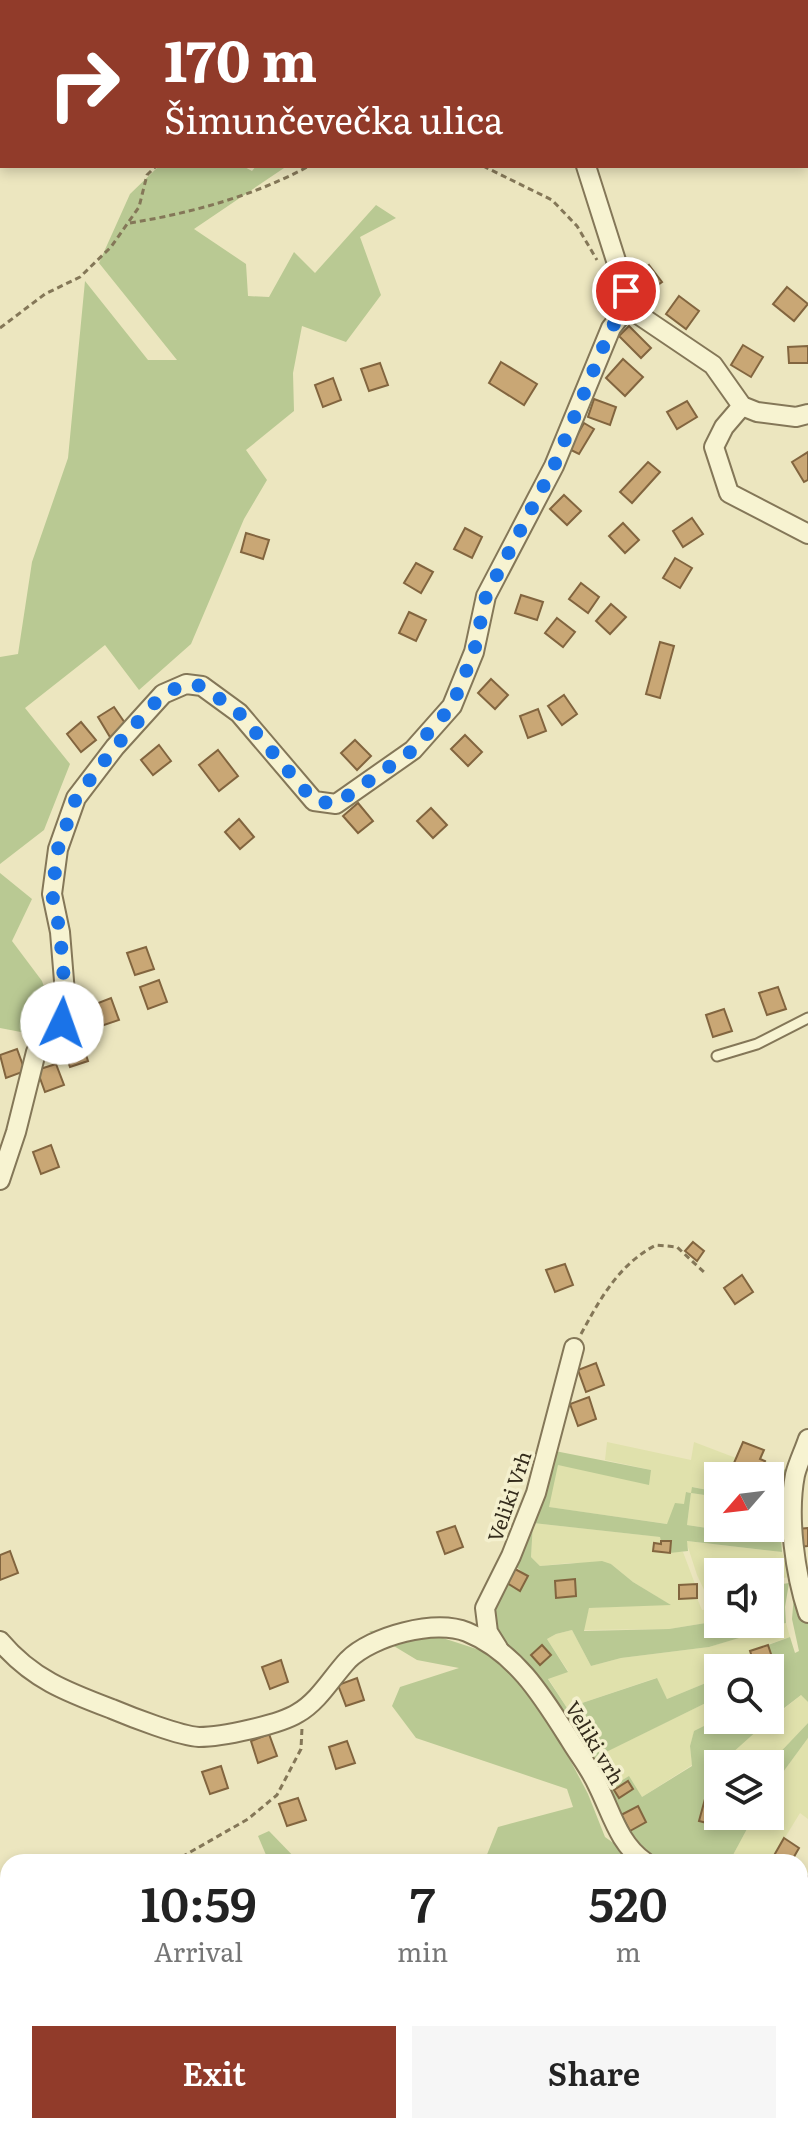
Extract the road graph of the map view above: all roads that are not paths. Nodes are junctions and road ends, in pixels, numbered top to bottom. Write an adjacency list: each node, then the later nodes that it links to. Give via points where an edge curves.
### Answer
1 (587, 168): 2 (street)
2 (632, 311): 3 (street, via 713,365); 8 (street, via 611,328 554,466 486,596 474,652 452,706 413,750 336,804 314,801 239,713 202,686 186,684 163,694 76,798 58,849 52,894 65,993 62,1023 36,1052)
3 (742, 406): 4 (street, via 796,417); 5 (street, via 714,447 729,493)
4 (808, 414)
5 (808, 534)
6 (808, 1018): 7 (lane, via 757,1044)
7 (717, 1056)
8 (0, 1180)
9 (574, 1348): 13 (street, Veliki Vrh, via 536,1493 485,1608 488,1632)
10 (808, 1439): 11 (street, via 792,1501)
11 (808, 1613)
12 (0, 1641): 13 (street, via 17,1661 53,1686 197,1737 299,1713 350,1658 387,1638 443,1627 466,1632)
13 (499, 1650): 14 (street, Veliki vrh, via 546,1703 596,1781)
14 (634, 1854)

